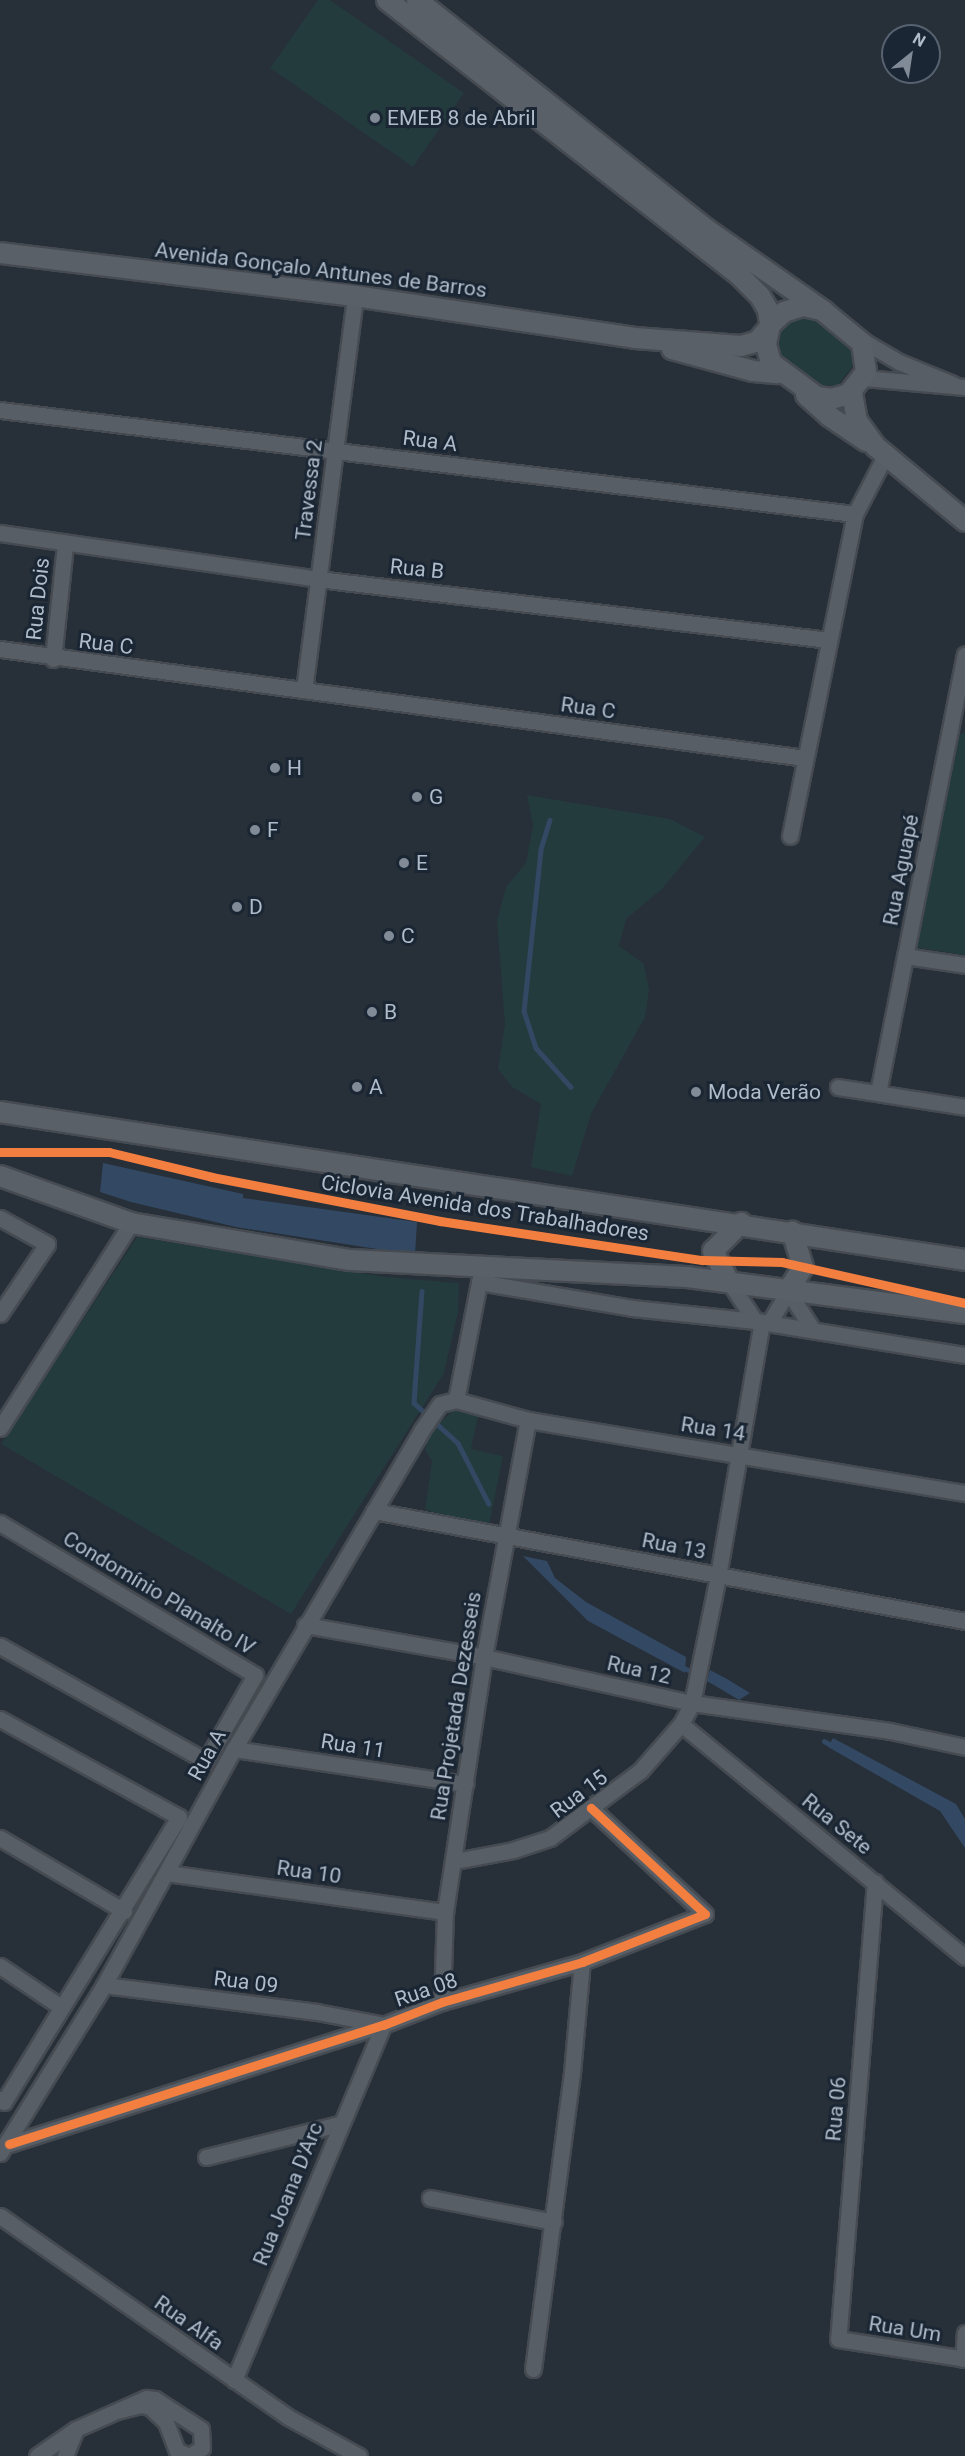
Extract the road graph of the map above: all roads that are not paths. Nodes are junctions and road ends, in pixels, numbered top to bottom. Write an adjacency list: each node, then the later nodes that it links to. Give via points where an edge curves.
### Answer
1 (387, 0): 6 (main road, via 738,274 760,296 768,310)
2 (417, 0): 5 (main road, via 706,230)
3 (0, 253): 4 (main road, Avenida Gonçalo Antunes de Barros)
4 (355, 296): 7 (main road, Avenida Gonçalo Antunes de Barros); 14 (street, Travessa 2)
5 (825, 312): 6 (main road, via 810,306 795,307 780,314); 8 (main road)
6 (769, 327): 7 (main road, Avenida Gonçalo Antunes de Barros, via 758,341 741,346); 9 (main road, via 766,352)
7 (635, 338): 9 (main road, Avenida Gonçalo Antunes de Barros, via 753,371)
8 (858, 338): 10 (main road, via 867,357); 12 (street, via 900,362)
9 (778, 372): 11 (main road)
10 (858, 385): 11 (main road, via 828,399); 12 (street); 15 (main road, via 857,421)
11 (799, 386): 15 (main road, via 824,412)
12 (959, 386)
13 (0, 410): 14 (street, Rua A)
14 (335, 451): 16 (street, Rua A); 20 (street, Travessa 2)
15 (880, 452): 16 (street); 17 (main road)
16 (855, 514): 21 (street)
17 (965, 521)
18 (0, 534): 19 (street, Rua B)
19 (65, 544): 20 (street, Rua B); 24 (street, Rua Dois)
20 (318, 579): 21 (street, Rua B); 25 (street, Travessa 2)
21 (829, 640): 27 (street)
22 (0, 649): 24 (street, Rua C)
23 (965, 655): 26 (street, Rua Aguapé)
24 (53, 659): 25 (street, Rua C)
25 (304, 690): 27 (street, Rua C)
26 (960, 711): 29 (street, Rua Aguapé)
27 (805, 758): 28 (street)
28 (790, 836)
29 (905, 956): 30 (street); 32 (street, Rua Aguapé)
30 (965, 965)
31 (838, 1087): 32 (street)
32 (878, 1093): 33 (street)
33 (965, 1107)
34 (0, 1112): 38 (main road, via 288,1159)
35 (2, 1176): 37 (main road)
36 (0, 1218): 45 (street, via 47,1244)
37 (131, 1223): 41 (main road, via 350,1260); 51 (street)
38 (741, 1223): 39 (main road); 42 (main road, via 713,1251)
39 (792, 1232): 40 (main road); 43 (main road, via 803,1267)
40 (965, 1260)
41 (481, 1274): 42 (main road); 46 (street, via 632,1308); 49 (street)
42 (728, 1280): 43 (main road); 46 (street)
43 (788, 1291): 44 (main road, via 825,1292); 46 (street); 47 (street)
44 (965, 1313)
45 (0, 1314)
46 (762, 1322): 47 (street); 52 (street)
47 (813, 1330): 48 (street)
48 (965, 1356)
49 (456, 1400): 50 (street, Rua 14); 54 (street, Rua A, via 440,1404)
50 (528, 1419): 52 (street, Rua 14); 56 (street, Rua Projetada Dezesseis)
51 (0, 1428)
52 (741, 1455): 53 (street, Rua 14); 57 (street)
53 (965, 1493)
54 (374, 1511): 56 (street, Rua 13); 59 (street, Rua A)
55 (0, 1523): 60 (street, Condomínio Planalto IV, via 255,1675 206,1761)
56 (504, 1537): 57 (street, Rua 13); 61 (street, Rua Projetada Dezesseis)
57 (718, 1576): 58 (street, Rua 13); 62 (street, Rua 15)
58 (965, 1621)
59 (305, 1625): 61 (street, Rua 12); 66 (street, Rua A)
60 (0, 1646)
61 (484, 1657): 62 (street, Rua 12); 67 (street, Rua Projetada Dezesseis)
62 (692, 1703): 64 (street, Rua 15); 65 (street, Rua 12, via 890,1731)
63 (0, 1719): 73 (street, via 179,1817)
64 (681, 1724): 68 (street, Rua 15, via 640,1771); 72 (street, Rua Sete)
65 (965, 1747)
66 (234, 1749): 67 (street, Rua 11); 71 (street, Rua A)
67 (465, 1784): 70 (street, Rua Projetada Dezesseis)
68 (591, 1808): 70 (street, Rua 15, via 550,1839); 76 (street, Rua 08, via 705,1914)
69 (0, 1838): 73 (street)
70 (454, 1861): 74 (street, Rua Projetada Dezesseis)
71 (167, 1873): 74 (street, Rua 10); 78 (street, Rua A)
72 (875, 1882): 75 (street, Rua Sete); 90 (street, Rua 06)
73 (124, 1911): 80 (street)
74 (445, 1912): 79 (street, Rua Projetada Dezesseis)
75 (965, 1957)
76 (582, 1962): 79 (street, Rua 08); 88 (street)
77 (0, 1966): 80 (street)
78 (104, 1986): 81 (street, Rua 09, via 317,2012); 84 (street, Rua A)
79 (442, 2001): 81 (street, Rua 08)
80 (61, 2007): 82 (street, via 4,2102)
81 (383, 2025): 83 (street, Rua Joana D'Arc); 84 (street, Rua 08)
82 (0, 2099)
83 (339, 2124): 85 (street); 93 (street, Rua Joana D'Arc)
84 (5, 2148)
85 (206, 2157)
86 (430, 2198): 88 (street)
87 (0, 2216): 93 (street, Rua Alfa)
88 (554, 2222): 92 (street)
89 (965, 2333): 91 (street)
90 (838, 2339): 91 (street, Rua Um)
91 (964, 2359)
92 (533, 2368)
93 (234, 2380): 98 (street, Rua Alfa, via 288,2417)
94 (117, 2411): 94 (street, via 141,2405 159,2413 182,2454 195,2454 205,2441 201,2429 155,2399 138,2399); 95 (street)
95 (76, 2429): 96 (street); 97 (street)
96 (41, 2454): 97 (street)
97 (63, 2456)
98 (359, 2456)

